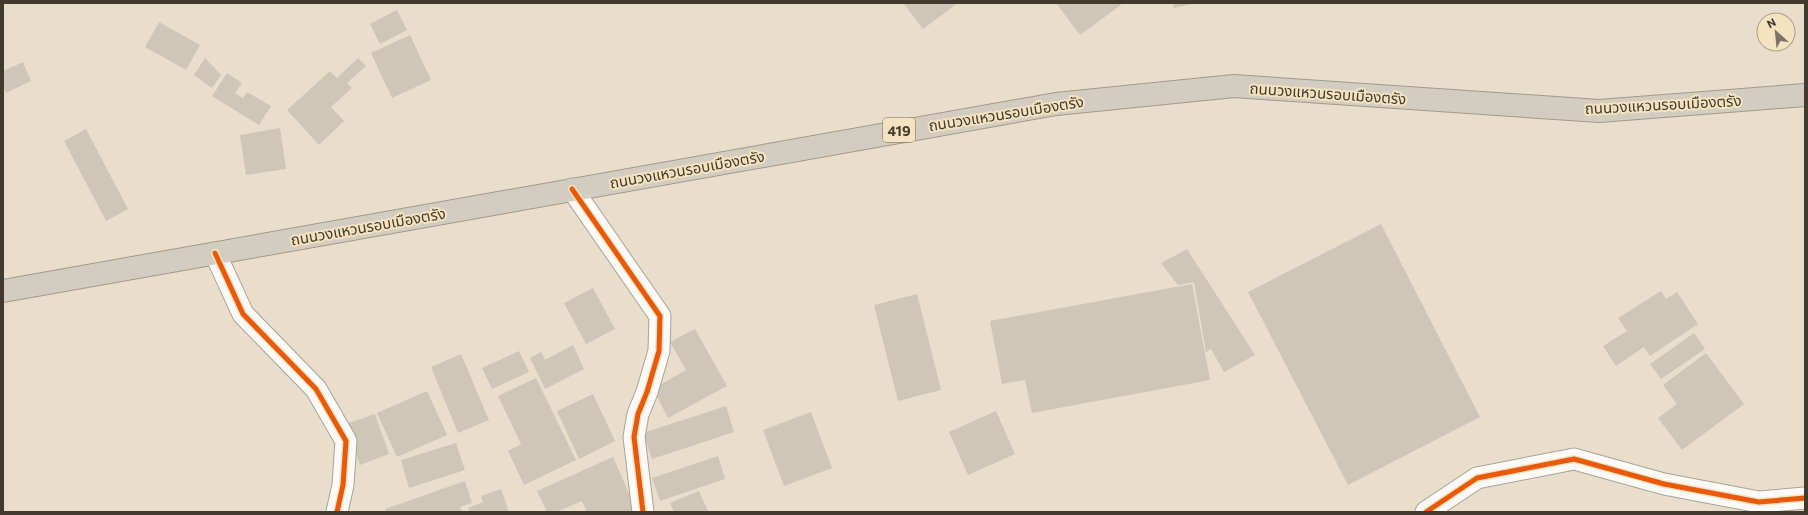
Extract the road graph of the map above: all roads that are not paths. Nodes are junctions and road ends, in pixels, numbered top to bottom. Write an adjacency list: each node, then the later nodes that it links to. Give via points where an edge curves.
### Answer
1 (1805, 95): 2 (highway, ถนนวงแหวนรอบเมืองตรัง / 419, via 1599,111 1234,86 1056,104)
2 (572, 189): 3 (highway, ถนนวงแหวนรอบเมืองตรัง / 419); 7 (street, via 660,316 659,351 638,414 634,437)
3 (215, 253): 4 (highway, ถนนวงแหวนรอบเมืองตรัง / 419); 6 (street, via 243,314 316,389 346,441 343,485)
4 (3, 290)
5 (1805, 498): 8 (street, via 1759,502 1664,484 1574,459 1477,478)
6 (337, 512)
7 (643, 512)
8 (1426, 512)

